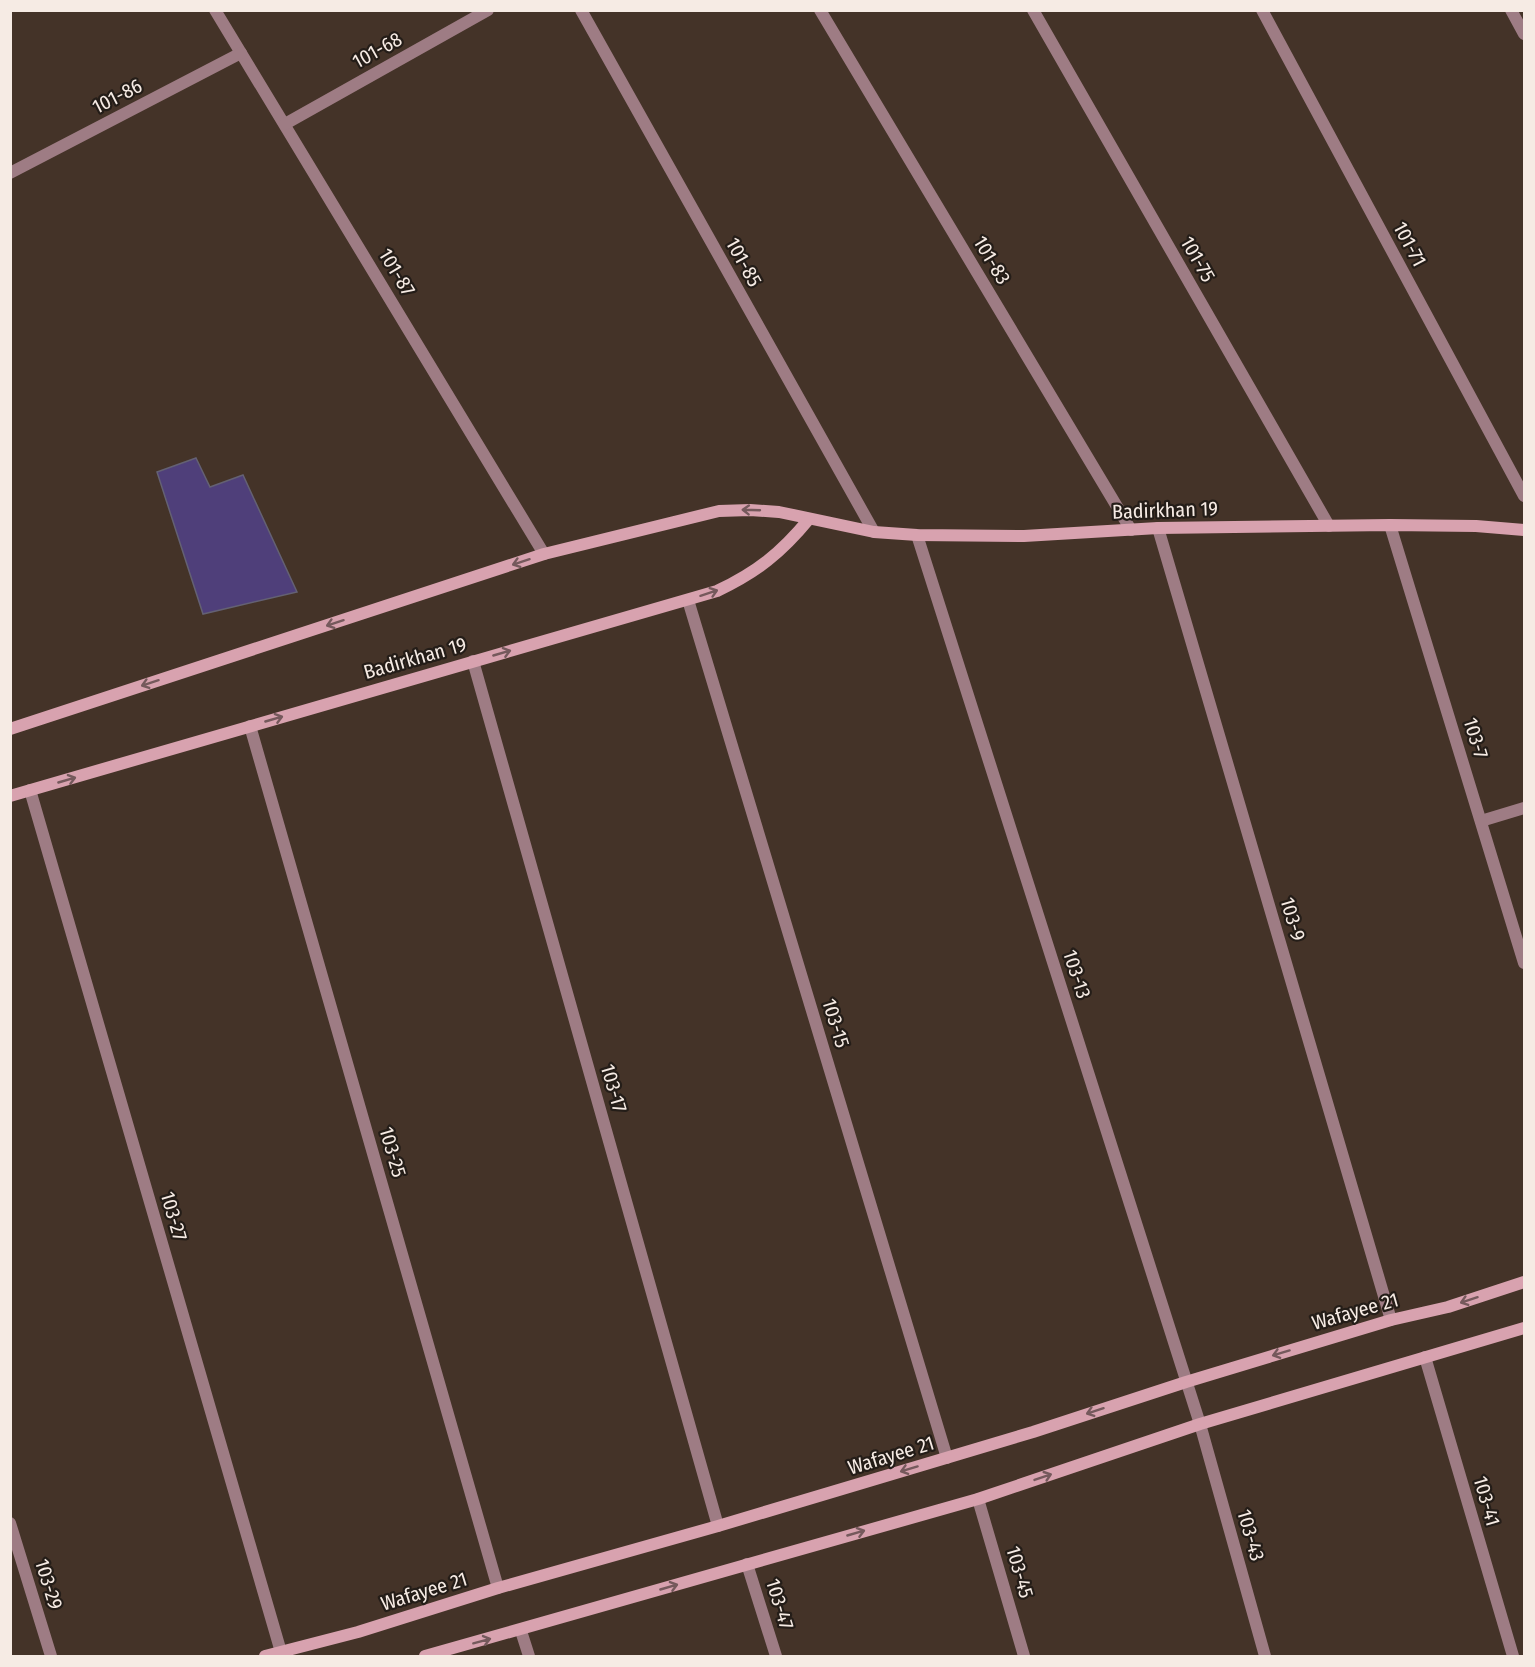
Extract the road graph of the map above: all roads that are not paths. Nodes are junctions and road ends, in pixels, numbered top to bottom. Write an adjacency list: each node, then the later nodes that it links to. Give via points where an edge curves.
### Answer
1 (215, 10): 9 (street, 101-87)
2 (488, 10): 10 (street, 101-68)
3 (581, 10): 19 (street, 101-85)
4 (820, 10): 17 (street, 101-83)
5 (1033, 10): 15 (street, 101-75)
6 (1262, 10): 12 (street, 101-71)
7 (1511, 10): 8 (street)
8 (1524, 34)
9 (241, 54): 10 (street, 101-87); 11 (street, 101-86)
10 (285, 124): 21 (street, 101-87)
11 (10, 173)
12 (1524, 496)
13 (809, 519): 19 (street, Badirkhan 19); 21 (street, Badirkhan 19, one-way to 21, via 759,510 719,511); 22 (street, Badirkhan 19, one-way to 13, via 717,591 769,562)
14 (1390, 525): 15 (street, Badirkhan 19); 18 (street, Badirkhan 19); 29 (street, 103-7)
15 (1329, 526): 16 (street, Badirkhan 19)
16 (1158, 528): 17 (street, Badirkhan 19); 32 (street, 103-9)
17 (1131, 530): 20 (street, Badirkhan 19, via 1024,536)
18 (1524, 530)
19 (874, 532): 20 (street, Badirkhan 19)
20 (917, 535): 35 (street, 103-13)
21 (544, 554): 25 (street, Badirkhan 19, one-way to 25)
22 (688, 600): 23 (street, Badirkhan 19, one-way to 22); 37 (street, 103-15)
23 (473, 661): 24 (street, Badirkhan 19, one-way to 23); 40 (street, 103-17)
24 (250, 726): 26 (street, Badirkhan 19, one-way to 24); 42 (street, 103-25)
25 (10, 729)
26 (30, 790): 27 (street, Badirkhan 19); 44 (street, 103-27)
27 (10, 796)
28 (1524, 808): 29 (street)
29 (1481, 821): 30 (street, 103-7)
30 (1524, 963)
31 (1524, 1282): 32 (street, Wafayee 21, one-way to 32, via 1448,1307)
32 (1391, 1320): 35 (street, Wafayee 21, one-way to 35)
33 (1524, 1328): 34 (street)
34 (1425, 1357): 36 (street); 52 (street, 103-41)
35 (1186, 1382): 36 (street, 103-13); 37 (street, Wafayee 21, one-way to 37)
36 (1200, 1424): 38 (street, one-way to 36); 51 (street, 103-43)
37 (947, 1458): 40 (street, Wafayee 21, one-way to 40)
38 (978, 1499): 41 (street, one-way to 38); 50 (street, 103-45)
39 (10, 1523): 45 (street, 103-29)
40 (718, 1526): 42 (street, Wafayee 21)
41 (747, 1564): 43 (street, one-way to 41); 49 (street, 103-47)
42 (498, 1588): 44 (street, Wafayee 21)
43 (520, 1630): 47 (street, one-way to 43); 48 (street)
44 (281, 1652): 46 (street, Wafayee 21)
45 (51, 1656)
46 (265, 1656)
47 (425, 1656)
48 (529, 1656)
49 (776, 1656)
50 (1024, 1656)
51 (1265, 1656)
52 (1513, 1656)

